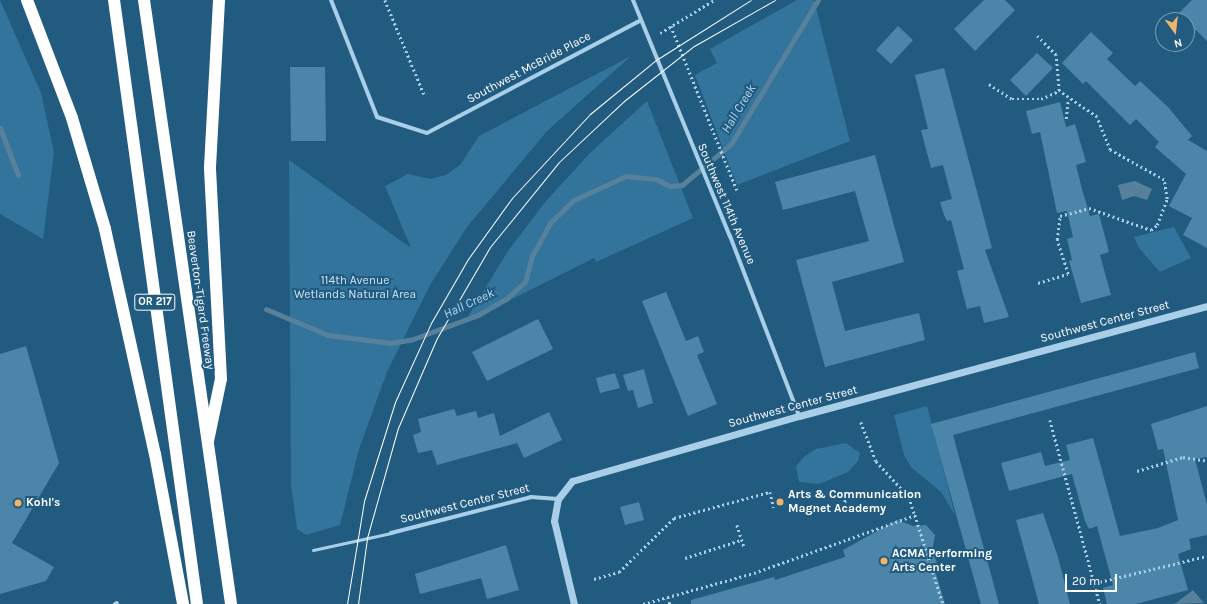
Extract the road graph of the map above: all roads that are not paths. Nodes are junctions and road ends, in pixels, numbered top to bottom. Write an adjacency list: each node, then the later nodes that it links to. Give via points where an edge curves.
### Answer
1 (27, 0): 14 (highway, via 72,118 105,229 155,454)
2 (114, 0): 15 (highway, OR 217)
3 (144, 0): 10 (highway, Beaverton-Tigard Freeway / OR 217)
4 (219, 0): 10 (highway, via 210,167 221,379)
5 (331, 0): 7 (street, Southwest McBride Place, via 377,117 427,133)
6 (634, 0): 7 (street, Southwest 114th Avenue)
7 (641, 20): 9 (street, Southwest 114th Avenue, via 711,190)
8 (1207, 306): 9 (street, Southwest Center Street)
9 (799, 416): 11 (street, Southwest Center Street, via 586,475 572,481)
10 (207, 450): 16 (highway, Beaverton-Tigard Freeway / OR 217)
11 (558, 499): 12 (street, Southwest Center Street, via 531,497); 17 (street, via 554,521)
12 (392, 533): 13 (lane)
13 (313, 550)
14 (183, 604)
15 (197, 604)
16 (231, 604)
17 (574, 604)

